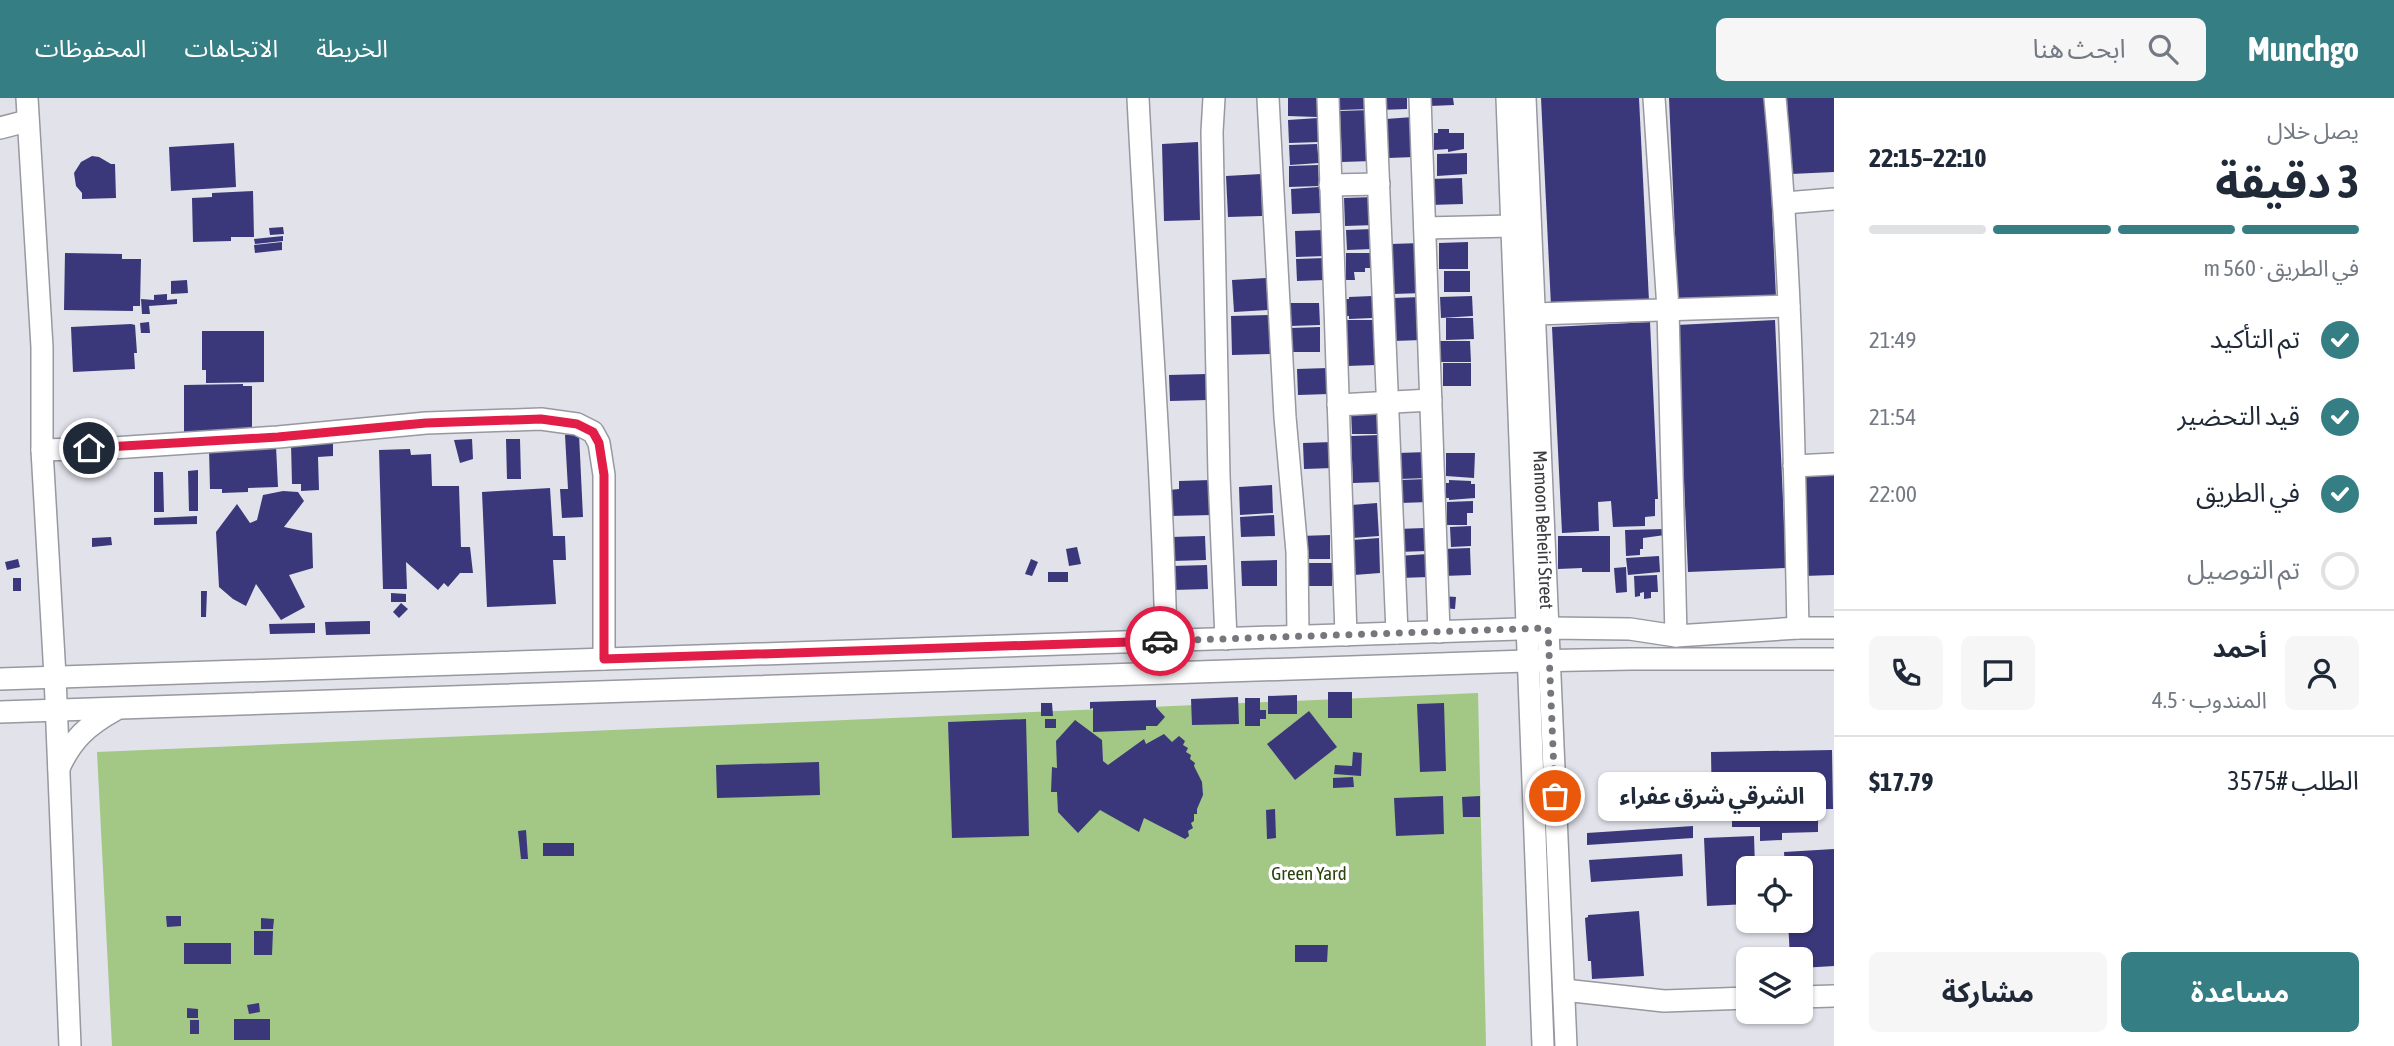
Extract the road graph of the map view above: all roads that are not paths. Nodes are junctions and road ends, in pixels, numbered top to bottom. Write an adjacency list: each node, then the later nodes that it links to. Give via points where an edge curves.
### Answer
1 (27, 98): 12 (street)
2 (1138, 98): 38 (street, via 1164,521)
3 (1214, 98): 37 (street)
4 (1268, 98): 35 (street, via 1297,552)
5 (1328, 98): 15 (street)
6 (1375, 98): 14 (street)
7 (1420, 98): 19 (street)
8 (1507, 98): 18 (street, Mamoon Beheiri Street)
9 (1525, 98): 22 (street, Mamoon Beheiri Street)
10 (1654, 98): 21 (street)
11 (1775, 98): 17 (street)
12 (27, 121): 13 (street); 26 (street, via 42,347)
13 (0, 128)
14 (1379, 184): 15 (street); 24 (street)
15 (1330, 186): 25 (street)
16 (1834, 199): 17 (street)
17 (1785, 203): 20 (street)
18 (1512, 226): 19 (street); 31 (street, Mamoon Beheiri Street)
19 (1424, 228): 23 (street)
20 (1789, 306): 21 (street); 28 (street)
21 (1668, 309): 22 (street); 36 (street)
22 (1534, 314): 31 (street, Mamoon Beheiri Street)
23 (1431, 400): 24 (street); 32 (street)
24 (1387, 402): 25 (street); 33 (street)
25 (1338, 405): 34 (street)
26 (42, 450): 39 (street, via 278,437 426,423 541,419 577,424 593,432 599,443 604,475); 42 (street)
27 (1834, 464): 28 (street)
28 (1794, 466): 29 (street)
29 (1798, 628): 30 (street); 36 (street)
30 (1834, 628)
31 (1538, 629): 32 (street); 36 (street, via 1630,629); 41 (street, Mamoon Beheiri Street)
32 (1439, 632): 33 (street)
33 (1396, 633): 34 (street)
34 (1346, 635): 35 (street)
35 (1298, 636): 37 (street)
36 (1676, 636)
37 (1226, 639): 38 (street)
38 (1166, 641): 39 (street)
39 (604, 659): 42 (street)
40 (1834, 659): 41 (street)
41 (1539, 661): 44 (street); 48 (street, Mamoon Beheiri Street); 53 (street, Mamoon Beheiri Street)
42 (55, 676): 43 (street); 45 (street)
43 (0, 679)
44 (119, 708): 45 (street); 47 (street, via 75,738)
45 (56, 710): 46 (street); 47 (street)
46 (0, 712)
47 (58, 770): 52 (street)
48 (1564, 990): 51 (street, via 1664,1001); 54 (street, Mamoon Beheiri Street)
49 (1834, 996): 50 (street)
50 (1813, 997)
51 (1736, 998)
52 (70, 1046)
53 (1543, 1046)
54 (1566, 1046)

